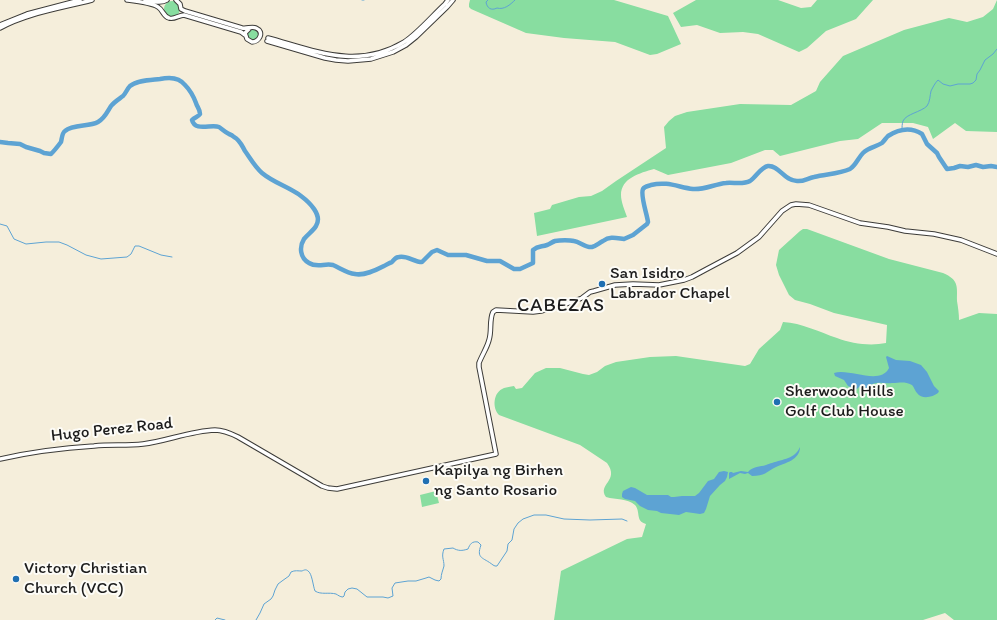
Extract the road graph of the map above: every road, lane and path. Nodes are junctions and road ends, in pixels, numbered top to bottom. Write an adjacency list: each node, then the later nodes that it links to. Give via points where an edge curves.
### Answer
1 (80, 0): 12 (street, via 27,14)
2 (92, 0): 13 (street, via 28,17)
3 (127, 0): 10 (street, via 154,5)
4 (145, 0): 8 (street)
5 (176, 0): 9 (street)
6 (448, 0): 17 (street, via 405,42 370,55 337,56)
7 (453, 0): 17 (street, via 406,45 371,59 348,61 325,58)
8 (166, 1): 10 (street)
9 (181, 9): 11 (street); 14 (street)
10 (162, 10): 11 (street, via 169,18)
11 (179, 15): 15 (street, via 184,14)
12 (0, 25)
13 (0, 28)
14 (249, 28): 15 (street); 16 (street, via 256,28)
15 (245, 35): 18 (street, via 250,42)
16 (260, 35): 17 (street); 18 (street)
17 (266, 39): 18 (street)
18 (258, 40)
19 (997, 254): 20 (street, Hugo Perez Road, via 961,240 860,224 809,205 794,204 782,211 759,237 737,253 688,278 659,285 615,285 541,311 496,310 492,315 489,342 479,363 496,454 337,490 322,486 228,432 215,430 145,444 95,445)
20 (0, 459)

